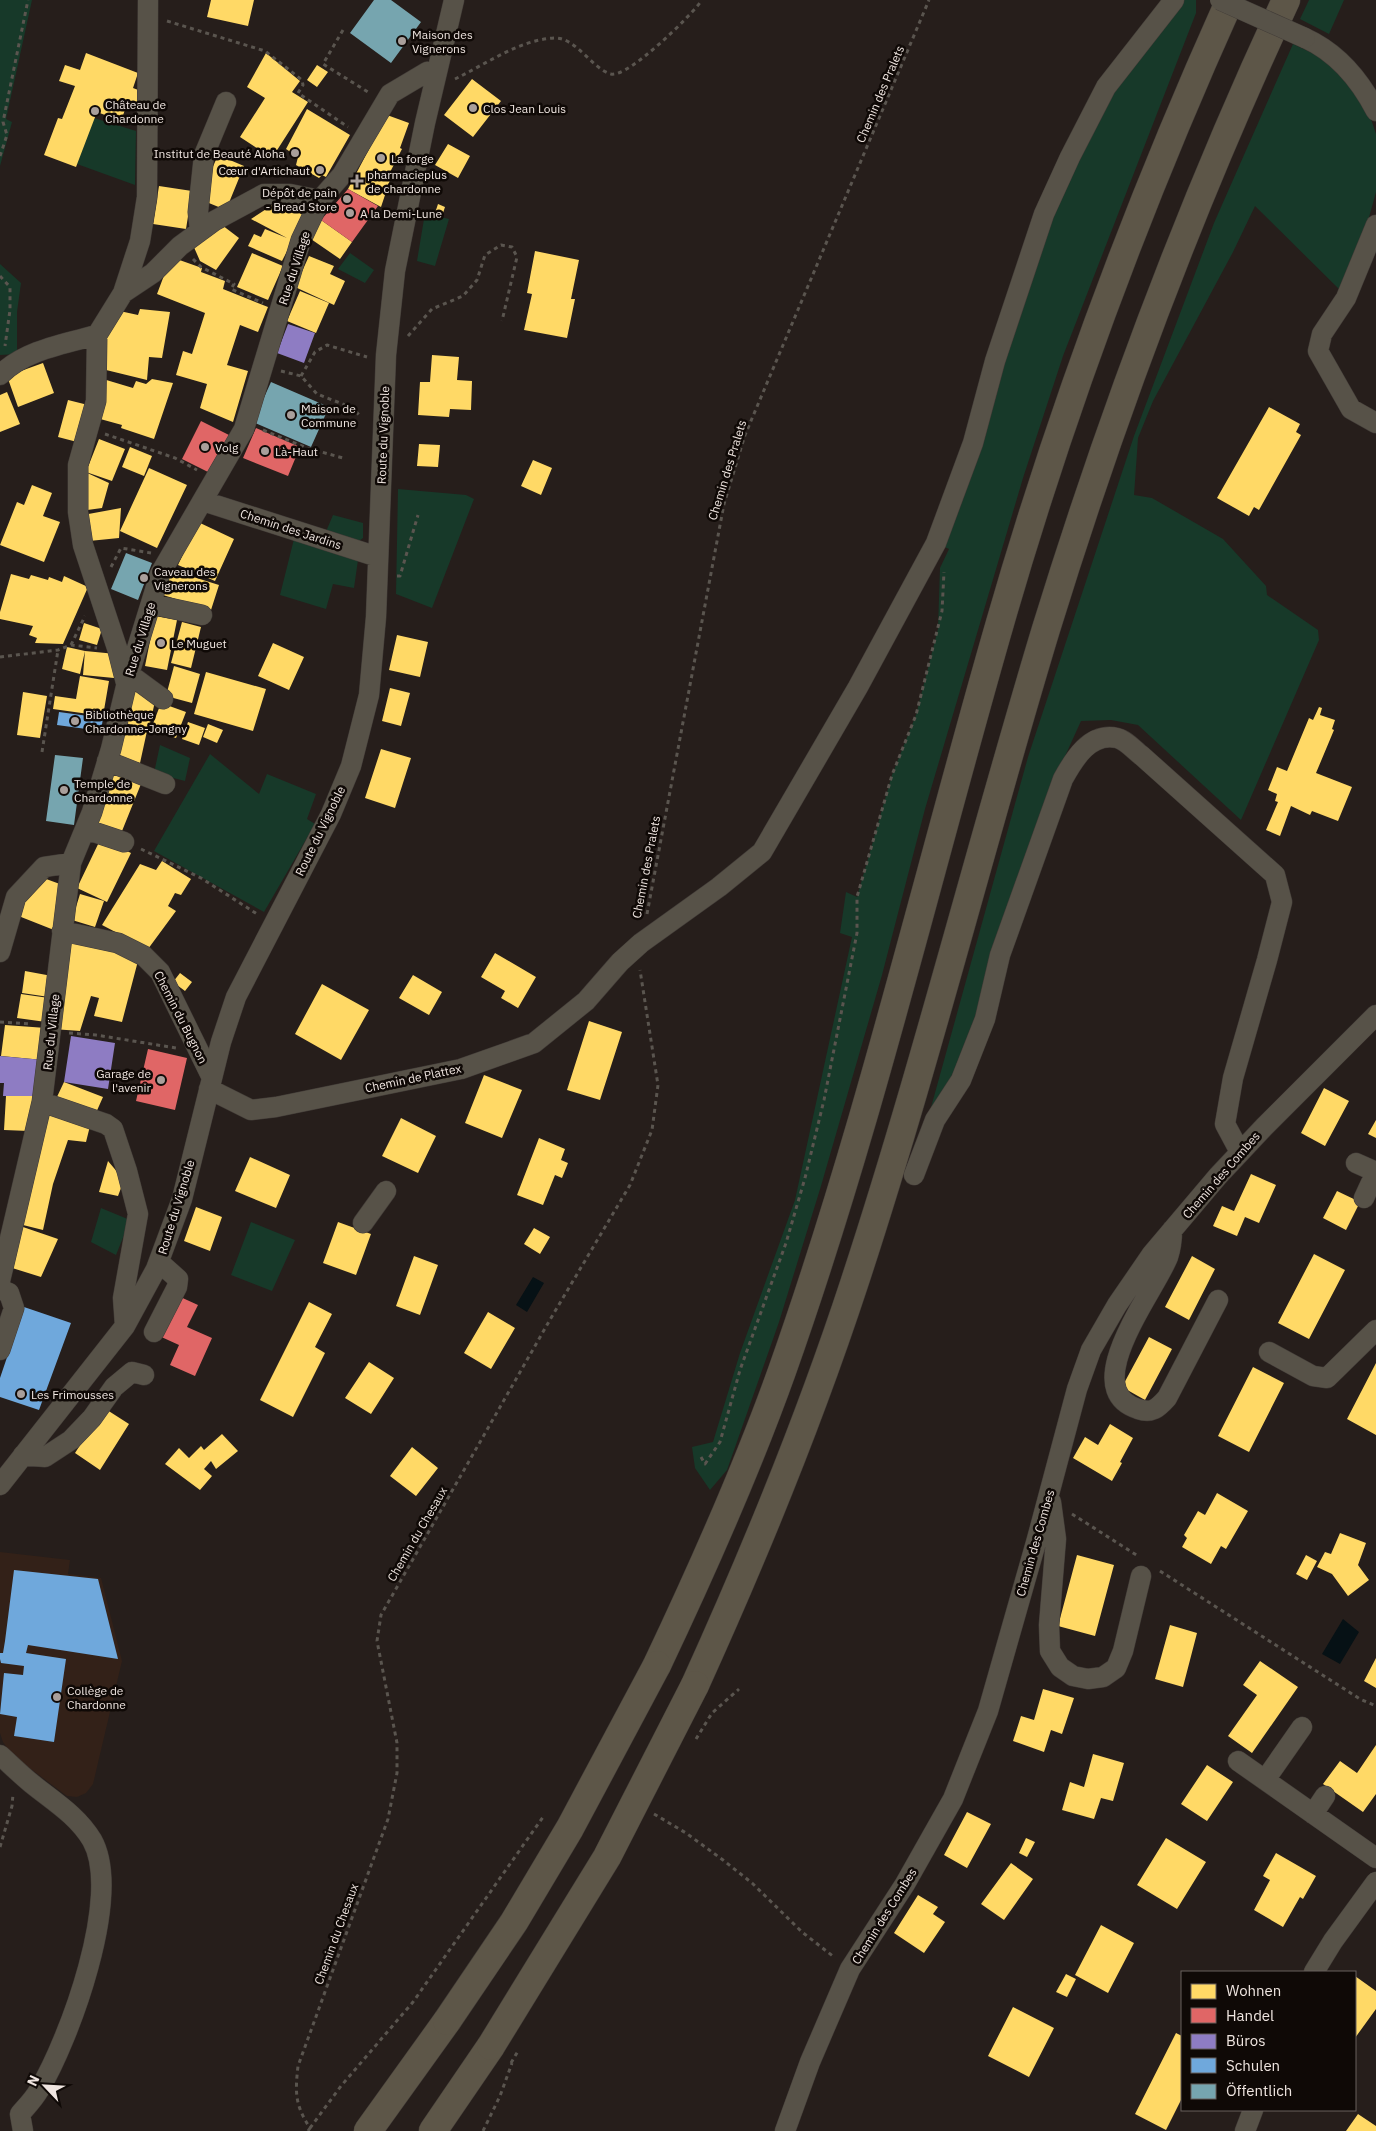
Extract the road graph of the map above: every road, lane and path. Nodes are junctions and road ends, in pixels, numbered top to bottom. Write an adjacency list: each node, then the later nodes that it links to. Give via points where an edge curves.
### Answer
1 (28, 0): 17 (path, via 3,122 7,135)
2 (148, 0): 23 (street, via 149,184 140,241)
3 (454, 0): 12 (street, Route du Vignoble)
4 (702, 0): 12 (path, via 674,31 618,74 608,72 566,40 556,38 521,46 453,80)
5 (929, 0): 61 (path, Chemin des Pralets, via 744,435 724,504)
6 (1174, 0): 40 (street, Chemin de Plattex, via 1106,86 1044,214 995,361 973,444)
7 (1220, 0): 15 (street, bridge, via 1324,48 1344,64)
8 (1230, 0): 113 (highway, bridge, via 1183,106 1075,390 1001,621 844,1178 782,1370 720,1528 657,1665 566,1836 514,1922 447,2022)
9 (1286, 0): 114 (highway, bridge, via 1226,135 1112,429 1044,637 854,1284 789,1467 695,1684 607,1857 491,2046)
10 (167, 14): 16 (path, via 165,20 265,51 302,80 303,86 298,93)
11 (343, 30): 13 (path, via 323,64)
12 (435, 78): 18 (street, Rue du Village, via 427,72 390,94 342,175); 42 (street, Route du Vignoble, via 395,271 384,390)
13 (375, 97)
14 (226, 102): 20 (street, via 204,155 198,212)
15 (1376, 112)
16 (355, 132)
17 (0, 156)
18 (320, 200): 20 (street, via 290,194 264,194); 24 (street, Rue du Village, via 301,240)
19 (1376, 224): 33 (street, via 1346,298 1318,344 1321,357 1351,409)
20 (200, 230): 21 (street)
21 (180, 246): 23 (street, via 153,273); 24 (path, via 201,267 234,284 231,289)
22 (0, 276): 30 (path, via 10,287)
23 (123, 293): 26 (street)
24 (280, 310): 29 (street, Rue du Village)
25 (502, 321): 27 (path, via 517,257 512,247 501,245 485,255 477,280 463,296 432,309)
26 (97, 335): 30 (street, via 33,353); 34 (street, via 96,401)
27 (406, 338)
28 (373, 359): 31 (path, via 327,344 315,352)
29 (263, 366): 31 (path); 37 (street, Rue du Village, via 244,429)
30 (4, 371)
31 (300, 376): 32 (path, via 317,394 353,408)
32 (359, 415)
33 (1376, 423)
34 (88, 429): 37 (path, via 175,458); 44 (street, via 78,465 78,512 83,545)
35 (279, 436): 36 (path)
36 (343, 458)
37 (215, 480): 38 (street, Rue du Village)
38 (203, 501): 41 (street, Rue du Village); 42 (street, Chemin des Jardins)
39 (418, 515): 43 (path, via 400,576)
40 (936, 543): 61 (street, Chemin de Plattex, via 858,687 762,852); 89 (path, via 945,550 942,611 916,715 892,775 857,897 857,933 805,1178 786,1243 740,1370 720,1442 705,1464)
41 (169, 556): 44 (path, via 121,548); 45 (street, Rue du Village)
42 (378, 556): 59 (street, Route du Vignoble, via 369,695 351,766 331,814)
43 (392, 576)
44 (98, 591): 50 (street)
45 (151, 604): 46 (street); 50 (street, Rue du Village)
46 (202, 615)
47 (71, 645): 48 (path)
48 (58, 650): 49 (path); 52 (path)
49 (0, 657)
50 (128, 680): 51 (street); 53 (street, Rue du Village)
51 (163, 699)
52 (42, 752)
53 (107, 761): 54 (street); 55 (street, Rue du Village)
54 (166, 784)
55 (85, 829): 56 (street); 57 (street, Rue du Village)
56 (132, 845): 59 (path, via 201,878)
57 (72, 863): 58 (street, via 44,867); 60 (street, Rue du Village)
58 (8, 897): 62 (street)
59 (273, 923): 68 (street, Route du Vignoble, via 236,997)
60 (62, 931): 66 (street, Rue du Village); 67 (street, Chemin du Bugnon, via 118,943 144,956 160,972)
61 (641, 943): 63 (path, Chemin des Pralets); 68 (street, Chemin de Plattex, via 586,1001 534,1043 461,1069 251,1110)
62 (0, 952)
63 (640, 973): 111 (path, Chemin du Chesaux, via 658,1085 652,1130 630,1185 381,1615 377,1642 397,1743 397,1773 388,1819 298,2066 299,2112)
64 (1376, 1015): 70 (street, Chemin des Combes)
65 (0, 1022): 66 (path)
66 (51, 1028): 67 (path); 69 (street, Rue du Village)
67 (199, 1052): 68 (street, Chemin du Bugnon)
68 (211, 1084): 78 (street, Route du Vignoble, via 182,1199)
69 (42, 1102): 79 (street, Rue du Village); 82 (street, via 113,1129 138,1214 122,1298)
70 (1240, 1152): 73 (street, via 1225,1124 1233,1078 1282,902 1275,875 1142,756 1119,738 1104,737 1092,742 1074,759 1063,779 1000,955 985,1019 961,1080 935,1120); 77 (street, Chemin des Combes)
71 (1356, 1163): 72 (street)
72 (1376, 1172): 75 (street)
73 (914, 1175)
74 (386, 1191): 76 (street)
75 (1364, 1198)
76 (363, 1223)
77 (1172, 1230): 81 (street, via 1168,1258 1116,1363 1115,1390 1120,1398 1136,1409 1146,1412 1157,1410 1167,1398); 91 (street, Chemin des Combes, via 1117,1305 1091,1350 1077,1389)
78 (159, 1262): 82 (street, Route du Vignoble); 84 (street, via 178,1279)
79 (0, 1281)
80 (0, 1289): 85 (street, via 9,1293 14,1308)
81 (1218, 1300)
82 (125, 1326): 88 (street, Route du Vignoble)
83 (1376, 1330): 86 (street, via 1327,1378 1313,1376)
84 (154, 1332)
85 (0, 1350)
86 (1269, 1352)
87 (144, 1375): 88 (street, via 132,1372 114,1387 71,1440 45,1458)
88 (23, 1455): 90 (street, Route du Vignoble)
89 (701, 1457)
90 (0, 1485)
91 (1050, 1492): 93 (street, via 1056,1539 1050,1651 1060,1667 1073,1676 1088,1679 1103,1678 1116,1668); 107 (street, Chemin des Combes, via 988,1711 952,1799 905,1884)
92 (1067, 1511): 93 (path)
93 (1148, 1568): 94 (path)
94 (1376, 1706)
95 (1302, 1727): 99 (street)
96 (0, 1755): 98 (street)
97 (1238, 1761): 99 (street)
98 (15, 1769): 104 (path, via 12,1806); 112 (street, via 80,1822 93,1842 102,1875 97,1927 87,1977 63,2044 38,2092 20,2114)
99 (1266, 1780): 102 (street)
100 (1326, 1796): 102 (street)
101 (653, 1814): 107 (path, via 723,1860 802,1932)
102 (1313, 1814): 105 (street)
103 (543, 1817): 111 (path, via 413,2002)
104 (0, 1847)
105 (1376, 1858)
106 (1376, 1882): 108 (street)
107 (850, 1970): 116 (street, Chemin des Combes, via 810,2062)
108 (1315, 1971)
109 (512, 2063): 115 (path)
110 (1254, 2111): 117 (street)
111 (309, 2129)
112 (24, 2131)
113 (368, 2131)
114 (433, 2131)
115 (483, 2131)
116 (785, 2131)
117 (1245, 2131)

